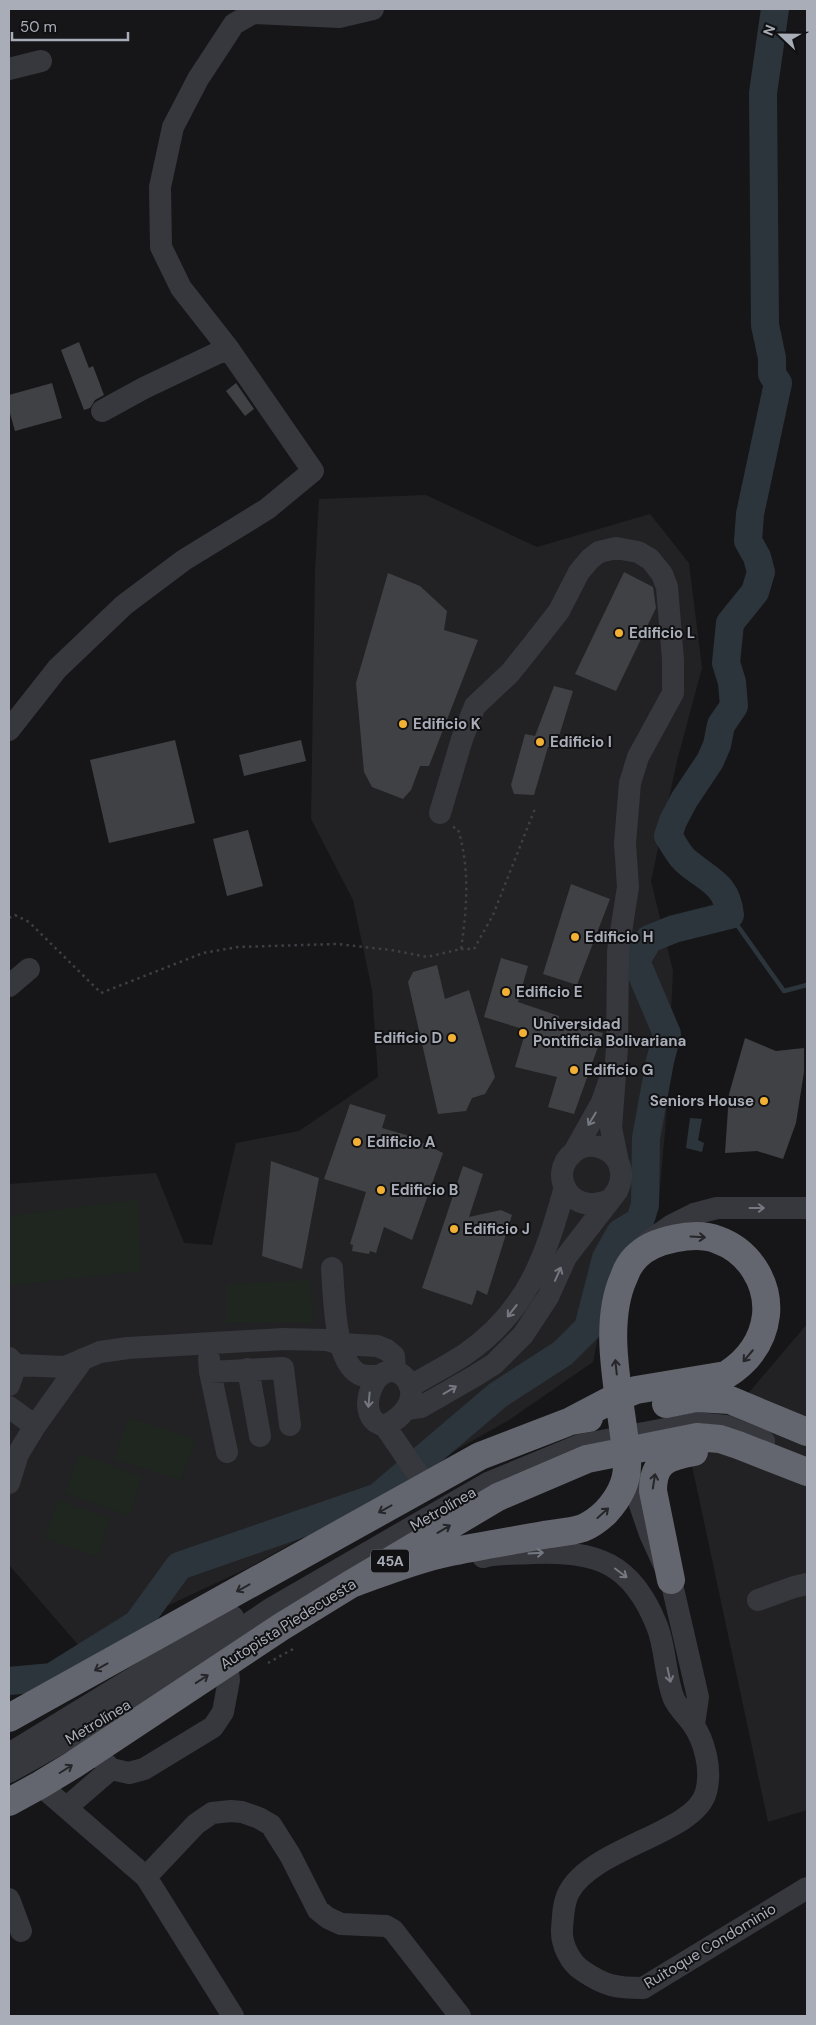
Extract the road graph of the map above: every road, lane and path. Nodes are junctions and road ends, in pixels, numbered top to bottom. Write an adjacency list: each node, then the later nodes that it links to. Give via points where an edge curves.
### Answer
1 (373, 9): 4 (street, via 339,17 253,13 234,24 198,79 174,127 160,186 161,247 181,288)
2 (40, 61): 3 (street)
3 (9, 70)
4 (228, 348): 5 (street); 6 (street, via 313,471 267,508 184,560 124,605 58,669)
5 (102, 411)
6 (9, 730)
7 (536, 806): 10 (path, via 493,915 474,949)
8 (441, 809): 10 (path, via 446,814 447,826 458,829 463,851 467,910); 13 (street, via 462,739 476,706 510,673 560,611 579,572 599,552 616,548 638,552 650,559 667,587 673,693 638,757 630,783 625,843 627,901 618,951)
9 (9, 918): 10 (path, via 15,915 29,922 101,993 203,953 238,947 337,944 427,957)
10 (461, 949)
11 (29, 969): 12 (street)
12 (9, 986)
13 (616, 1058): 14 (street, one-way to 14, via 602,1102); 15 (street, via 611,1128)
14 (574, 1152): 15 (street, via 590,1146 598,1147); 16 (street, via 563,1168)
15 (618, 1162): 17 (street, via 621,1182)
16 (564, 1187): 17 (street, via 580,1203 601,1204); 27 (street, one-way to 27, via 540,1264 509,1316 465,1354)
17 (610, 1199): 29 (street, one-way to 17, via 422,1407 494,1364 523,1335 548,1297 566,1257)
18 (807, 1208): 19 (street, one-way to 18, via 652,1238 694,1214 717,1208)
19 (636, 1256): 30 (highway, one-way to 30, via 676,1238 698,1236 719,1240 739,1251 756,1270 764,1287 767,1304 764,1329 751,1354 726,1375 636,1390); 40 (highway, one-way to 19, via 613,1319 624,1277)
20 (332, 1268): 22 (street)
21 (208, 1343): 22 (street, via 283,1339 327,1340); 23 (street, via 128,1348 100,1352); 26 (street)
22 (340, 1344): 27 (street, via 353,1370 361,1375); 27 (street, via 377,1346 387,1350 394,1356)
23 (83, 1359): 24 (street, via 64,1367); 32 (street)
24 (11, 1369)
25 (248, 1369): 26 (street); 31 (street, via 283,1368); 35 (street)
26 (210, 1372): 38 (street)
27 (395, 1378): 29 (street, via 411,1398); 33 (street, one-way to 33, via 371,1388 368,1399 371,1419)
28 (9, 1407): 32 (street)
29 (406, 1409): 33 (street)
30 (571, 1421): 34 (highway, via 696,1398 730,1400); 42 (highway)
31 (290, 1425)
32 (35, 1426): 43 (street, via 18,1454)
33 (386, 1426): 42 (street)
34 (807, 1432)
35 (260, 1436)
36 (738, 1444): 41 (highway, Autopista Piedecuesta / 45A); 44 (highway, one-way to 36, via 653,1491 656,1470 663,1461 674,1456); 45 (highway, Autopista Piedecuesta / 45A, one-way to 36, via 498,1497 572,1464 697,1437)
37 (807, 1446): 51 (street, Metrolínea, via 725,1414 695,1413 577,1435 484,1474 217,1626)
38 (227, 1452)
39 (807, 1457): 53 (street, Metrolínea, via 726,1426 697,1423 580,1445 488,1483 272,1608 113,1714)
40 (628, 1468): 44 (street, via 650,1534); 45 (highway, one-way to 40, via 445,1553 583,1528 604,1514 620,1494)
41 (807, 1472)
42 (421, 1479): 49 (highway, one-way to 49)
43 (9, 1483)
44 (671, 1580): 50 (street, via 698,1697)
45 (351, 1584): 48 (highway, Autopista Piedecuesta / 45A); 50 (street, Ruitoque Condominio, one-way to 50, via 384,1582 487,1556 576,1554 602,1561 623,1572 644,1598 658,1628 674,1700)
46 (807, 1584): 47 (street)
47 (758, 1600)
48 (227, 1663): 52 (highway, Autopista Piedecuesta / 45A, one-way to 48); 52 (street, via 229,1680 223,1712 213,1727 144,1769 129,1773)
49 (9, 1718)
50 (694, 1725): 58 (street, Ruitoque Condominio, via 706,1752 708,1773 706,1793 699,1806 685,1819 618,1852 583,1874 568,1892 563,1911 562,1938 578,1968 600,1983 618,1988 643,1988)
51 (9, 1754)
52 (102, 1760): 54 (highway, Autopista Piedecuesta / 45A, one-way to 52); 56 (street)
53 (9, 1772)
54 (40, 1785): 55 (highway, Autopista Piedecuesta / 45A); 56 (street)
55 (9, 1802)
56 (66, 1807): 57 (street)
57 (146, 1877): 61 (street); 62 (street, via 196,1824 212,1813 231,1811 259,1818 271,1824 318,1910 342,1924 386,1926 394,1930)
58 (807, 1888)
59 (9, 1899): 60 (street)
60 (21, 1931)
61 (233, 2016)
62 (460, 2016)

